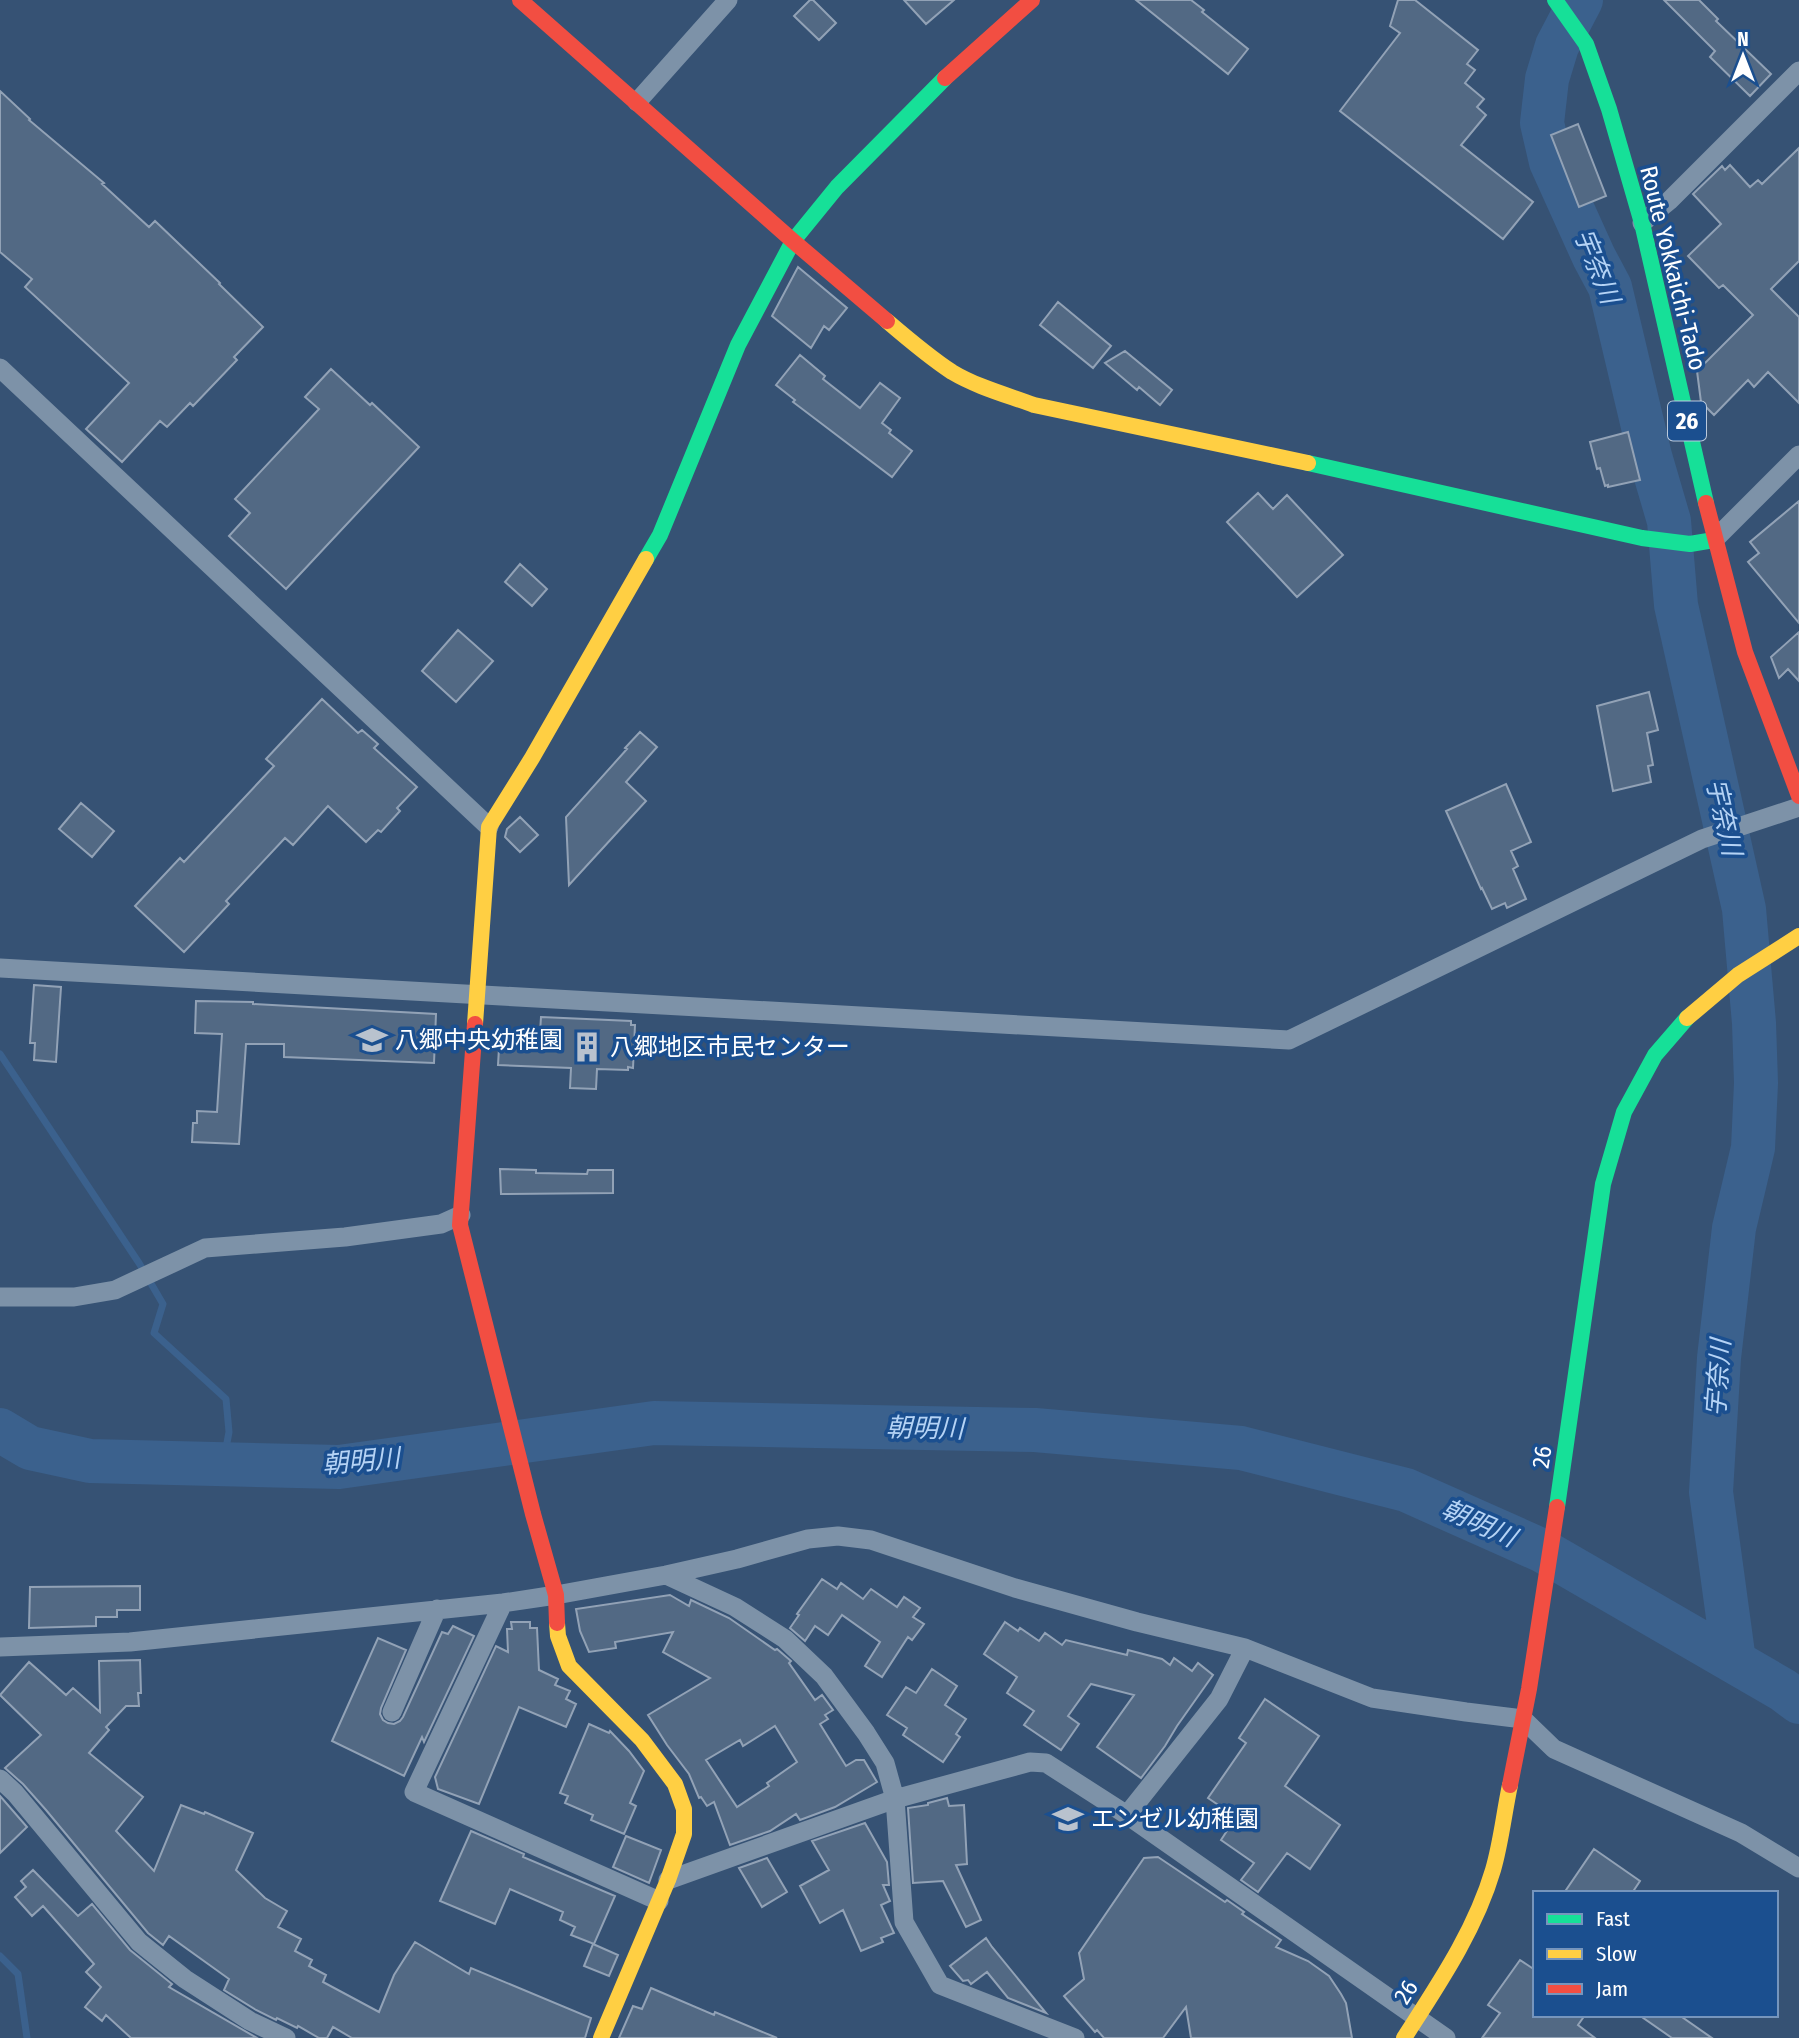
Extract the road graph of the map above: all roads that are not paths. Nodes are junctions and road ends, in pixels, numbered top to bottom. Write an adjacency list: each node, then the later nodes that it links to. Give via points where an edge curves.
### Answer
1 (520, 0): 6 (street)
2 (728, 0): 6 (street)
3 (1032, 0): 8 (street, via 947,76 837,187)
4 (1559, 6): 7 (street, Route Yokkaichi-Tado / 26, via 1586,44)
5 (1799, 71): 7 (street, via 1670,201)
6 (637, 103): 8 (street)
7 (1642, 223): 11 (street, Route Yokkaichi-Tado / 26)
8 (793, 242): 11 (street, via 954,373 1034,405 1642,538 1690,544); 14 (street, via 738,345 660,535)
9 (0, 368): 14 (street)
10 (1799, 455): 11 (street)
11 (1714, 540): 12 (street, Route Yokkaichi-Tado / 26, via 1745,652)
12 (1799, 796)
13 (1799, 807): 17 (street, via 1702,839 1289,1040)
14 (489, 827): 17 (street)
15 (1799, 936): 27 (street, 26, via 1738,975 1690,1014 1655,1055 1624,1112 1603,1184)
16 (0, 968): 17 (street)
17 (478, 995): 18 (street)
18 (461, 1220): 19 (street, via 345,1237 205,1248 115,1290 74,1297); 21 (street)
19 (0, 1297)
20 (666, 1575): 21 (street); 25 (street, via 808,1539 871,1540 1015,1588); 29 (street, via 735,1607 785,1639 824,1676 885,1763)
21 (556, 1595): 22 (street); 32 (street, via 558,1636 569,1666 642,1740 675,1784 684,1809 684,1834)
22 (503, 1603): 23 (street); 33 (street, via 414,1792)
23 (437, 1609): 24 (street, via 130,1642); 26 (street)
24 (0, 1647)
25 (1245, 1648): 27 (street, via 1372,1698); 30 (street, via 1219,1699)
26 (392, 1712)
27 (1523, 1719): 31 (street, via 1554,1749 1741,1833); 34 (street, 26, via 1493,1870 1471,1927)
28 (0, 1779): 35 (street, via 139,1942 185,1979)
29 (895, 1799): 30 (street, via 1030,1762 1046,1763); 32 (street); 37 (street, via 904,1922 940,1985)
30 (1127, 1815): 34 (street)
31 (1799, 1868)
32 (668, 1880): 33 (street)
33 (659, 1901): 36 (street)
34 (1417, 2018): 38 (street, 26); 39 (street)
35 (286, 2038)
36 (601, 2038)
37 (1075, 2038)
38 (1404, 2038)
39 (1446, 2038)

